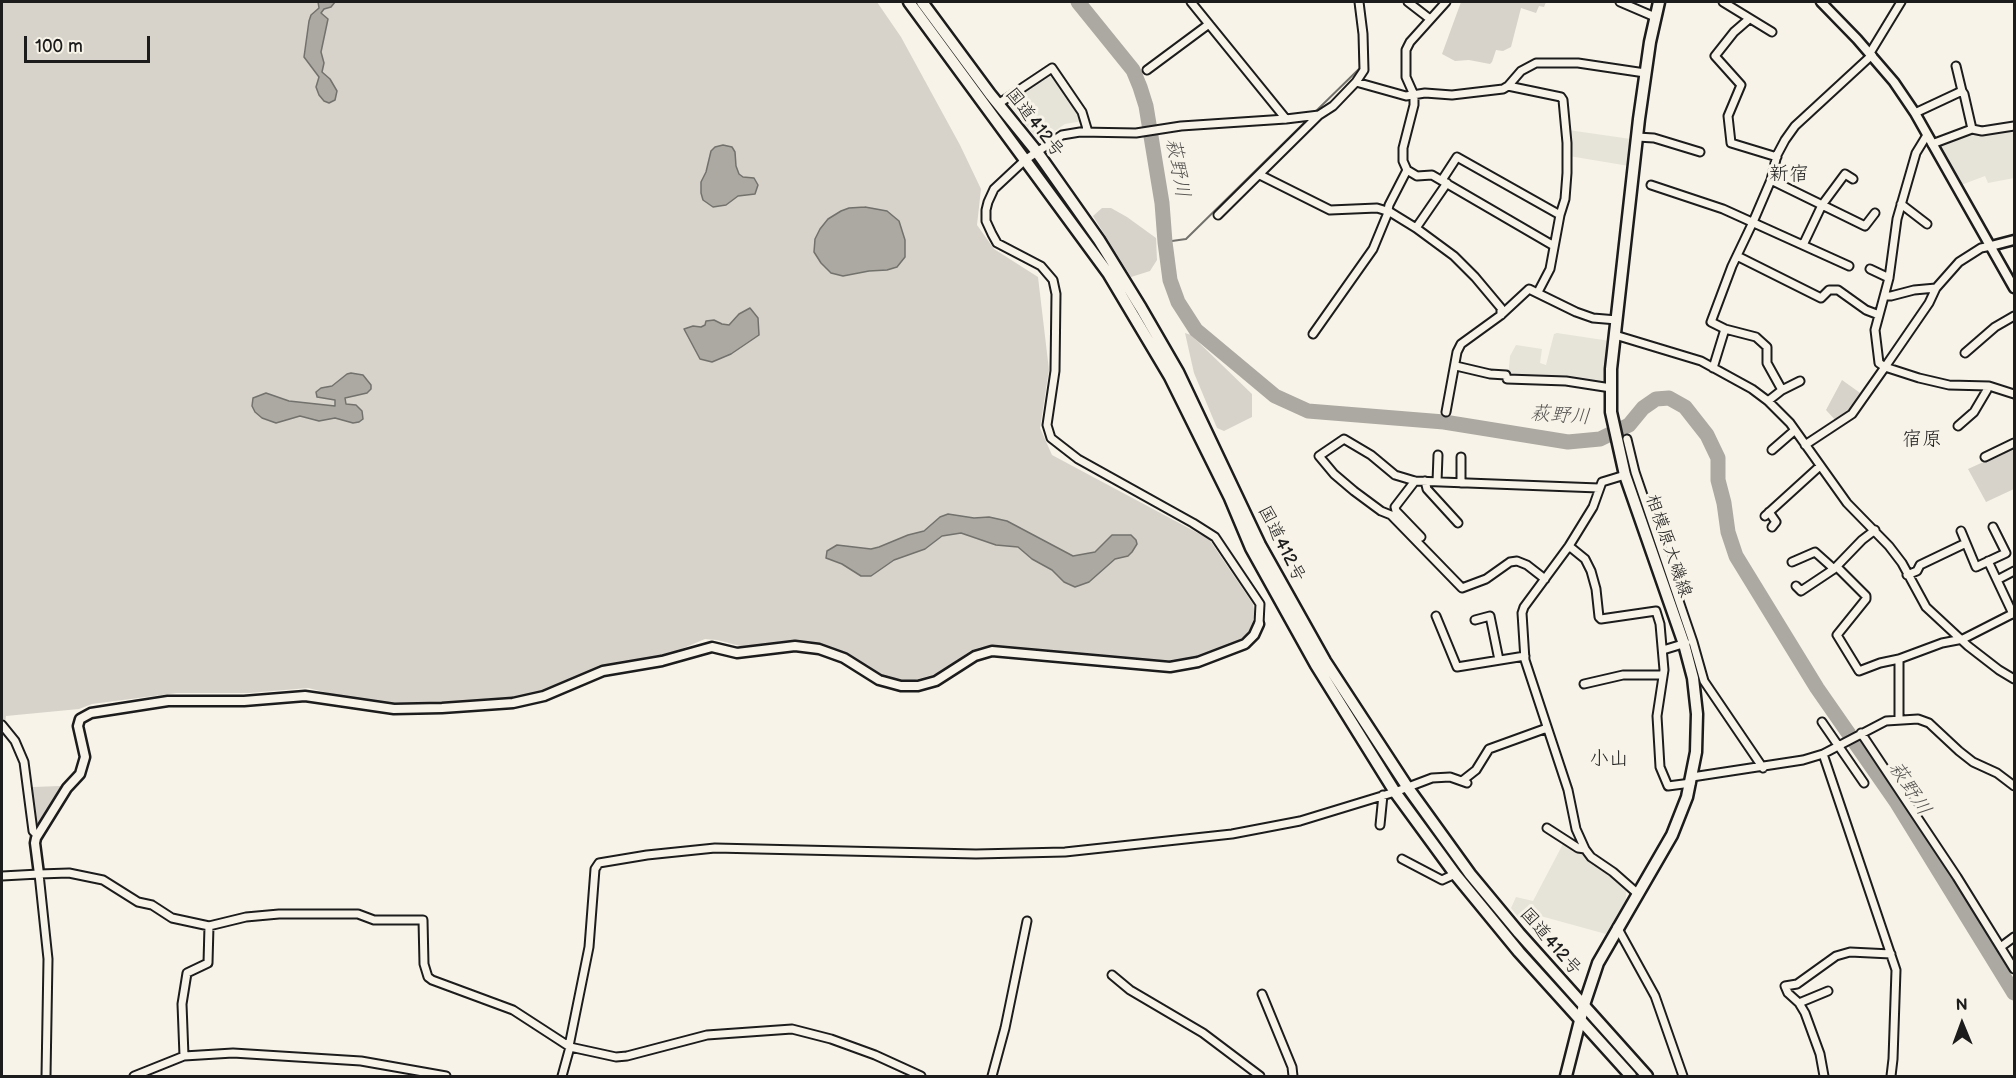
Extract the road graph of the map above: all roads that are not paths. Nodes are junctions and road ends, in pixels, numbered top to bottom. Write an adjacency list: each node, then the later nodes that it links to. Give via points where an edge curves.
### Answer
1 (909, 2): 38 (main road, 国道412号)
2 (922, 2): 25 (main road, 国道412号)
3 (1191, 2): 15 (street)
4 (1359, 2): 21 (street, via 1364,70)
5 (1408, 2): 13 (street)
6 (1446, 2): 13 (street)
7 (1620, 2): 12 (street)
8 (1659, 2): 12 (main road, 相模原大磯線)
9 (1723, 2): 14 (street)
10 (1821, 2): 17 (street)
11 (1901, 2): 17 (street)
12 (1655, 17): 20 (main road, 相模原大磯線)
13 (1430, 19): 24 (street, via 1406,50 1406,77)
14 (1749, 19): 16 (street); 37 (street, via 1715,56 1741,85 1728,116 1731,143)
15 (1209, 24): 19 (street); 28 (street)
16 (1772, 32)
17 (1871, 54): 26 (street); 37 (street, via 1795,126)
18 (1956, 66): 23 (street)
19 (1147, 70)
20 (1645, 73): 22 (street, via 1578,63 1536,63 1521,71); 33 (main road, 相模原大磯線)
21 (1356, 82): 24 (street); 27 (street)
22 (1508, 86): 24 (street, via 1452,95); 50 (street, via 1563,100 1567,163)
23 (1962, 91): 26 (street); 30 (street)
24 (1414, 95): 39 (street, via 1403,148)
25 (998, 104): 31 (street, via 1052,68 1082,112); 36 (main road, 国道412号)
26 (1915, 113): 32 (street)
27 (1319, 115): 28 (street); 40 (street)
28 (1286, 119): 31 (street, via 1136,134)
29 (2014, 126): 30 (street)
30 (1972, 129): 34 (street)
31 (1088, 132): 36 (street, via 1062,135)
32 (1927, 135): 34 (street); 45 (street, via 1916,153)
33 (1637, 137): 35 (street); 69 (main road, 相模原大磯線)
34 (1932, 144): 57 (street)
35 (1696, 149)
36 (1037, 152): 38 (street); 140 (main road, 国道412号, via 1141,308 1178,372 1260,545 1325,661)
37 (1777, 157): 42 (street)
38 (1025, 160): 119 (street, via 994,189 987,220 997,243 1041,266 1053,280 1055,371 1048,433 1078,459 1215,537 1260,604); 141 (main road, 国道412号, via 1133,313 1170,377 1251,548 1316,665)
39 (1407, 170): 43 (street); 47 (street)
40 (1260, 175): 47 (street, via 1330,210); 49 (street)
41 (1853, 179): 46 (street, via 1842,172)
42 (1771, 180): 46 (street); 51 (street)
43 (1444, 182): 50 (street, via 1457,158 1483,168); 53 (street); 56 (street)
44 (1651, 185): 51 (street)
45 (1901, 204): 52 (street); 61 (street)
46 (1822, 205): 48 (street, via 1865,226); 55 (street)
47 (1387, 211): 53 (street); 71 (street, via 1373,249)
48 (1875, 213)
49 (1218, 215)
50 (1560, 215): 56 (street)
51 (1754, 222): 55 (street); 58 (street)
52 (1927, 224)
53 (1416, 228): 66 (street, via 1475,277 1501,308)
54 (2014, 240): 57 (street)
55 (1803, 245): 59 (street)
56 (1554, 246): 64 (street, via 1550,269)
57 (1991, 246): 62 (street, via 1959,262); 63 (street)
58 (1737, 256): 67 (street, via 1821,298 1829,290 1838,290); 70 (street, via 1711,322)
59 (1849, 266)
60 (1870, 269): 61 (street)
61 (1889, 278): 65 (street)
62 (1936, 288): 65 (street); 75 (street)
63 (2014, 288)
64 (1538, 292): 66 (street, via 1529,289); 69 (street, via 1576,312)
65 (1885, 296): 67 (street)
66 (1501, 315): 74 (street, via 1461,344)
67 (1879, 315): 75 (street, via 1876,347 1879,363)
68 (2014, 316): 73 (street, via 1992,325)
69 (1617, 320): 72 (main road, 相模原大磯線)
70 (1725, 329): 76 (street); 80 (street, via 1756,337 1767,347 1767,363)
71 (1313, 334)
72 (1615, 336): 76 (street); 79 (main road, 相模原大磯線)
73 (1970, 351)
74 (1456, 366): 79 (street, via 1506,375 1507,379 1566,381); 83 (street)
75 (1885, 367): 78 (street, via 1949,385); 88 (street, via 1851,414)
76 (1713, 368): 82 (street)
77 (1800, 381): 80 (street)
78 (1987, 386): 81 (street); 84 (street)
79 (1611, 388): 94 (main road, 相模原大磯線, via 1613,423)
80 (1782, 390): 82 (street)
81 (2014, 394)
82 (1768, 401): 85 (street)
83 (1446, 411)
84 (1963, 425)
85 (1795, 430): 88 (street); 89 (street)
86 (1627, 439): 121 (street)
87 (2014, 442): 92 (street)
88 (1805, 445): 93 (street)
89 (1772, 450)
90 (1437, 455): 97 (street)
91 (1461, 457): 98 (street)
92 (1985, 457)
93 (1820, 466): 101 (street, via 1767,514); 103 (street, via 1847,503)
94 (1625, 475): 99 (street, via 1602,482); 121 (main road, 相模原大磯線)
95 (1415, 481): 96 (street); 105 (street, via 1395,507); 113 (street, via 1395,475 1344,439 1319,456 1354,491 1391,515 1460,589 1486,579 1510,561 1527,565)
96 (1425, 482): 97 (street); 100 (street)
97 (1437, 482): 98 (street)
98 (1461, 483): 99 (street)
99 (1599, 488): 107 (street, via 1593,507)
100 (1458, 523)
101 (1776, 523)
102 (1993, 527): 108 (street, via 2006,553)
103 (1875, 530): 110 (street); 112 (street)
104 (1961, 531): 106 (street)
105 (1421, 537)
106 (1966, 543): 108 (street, via 1976,567); 112 (street)
107 (1569, 546): 113 (street); 122 (street, via 1585,559 1591,571 1599,617 1602,620 1656,611)
108 (1988, 561): 114 (street)
109 (1792, 562): 110 (street, via 1815,552)
110 (1835, 568): 115 (street, via 1802,591); 124 (street, via 1866,598 1838,634 1859,671)
111 (2014, 571): 114 (street)
112 (1907, 575): 120 (street, via 1926,607)
113 (1545, 579): 123 (street, via 1522,613)
114 (1997, 580): 116 (street)
115 (1796, 586)
116 (2014, 613): 120 (street)
117 (1436, 616): 125 (street, via 1457,667)
118 (1475, 620): 125 (street, via 1490,616)
119 (1259, 624): 145 (street, via 1245,644 1198,662 1170,667 992,651 970,658 936,681 901,686 879,680 849,660 819,649 795,646 736,653 712,646 662,661 603,671 544,696 513,703 394,709 305,696 168,701 91,713 80,719 78,726 85,757 80,774)
120 (1963, 639): 124 (street); 127 (street)
121 (1689, 643): 122 (street); 136 (street, via 1704,681); 137 (main road, 相模原大磯線, via 1697,714)
122 (1663, 650): 126 (street)
123 (1525, 656): 125 (street); 132 (street)
124 (1899, 659): 129 (street)
125 (1499, 660)
126 (1663, 675): 128 (street, via 1623,675); 137 (street, via 1657,716 1662,772 1668,786)
127 (2014, 680)
128 (1584, 684)
129 (1899, 720): 133 (street, via 1886,721); 139 (street, via 1929,723 1973,762)
130 (1822, 722): 134 (street)
131 (2, 725): 145 (street, via 24,762 33,831)
132 (1547, 728): 140 (street, via 1489,749 1464,782 1450,777 1432,778); 146 (street)
133 (1859, 734): 134 (street); 156 (street)
134 (1839, 744): 135 (street); 138 (street)
135 (1823, 754): 136 (street); 157 (street)
136 (1763, 768): 137 (street)
137 (1692, 780): 151 (main road, 相模原大磯線, via 1672,835)
138 (1864, 783)
139 (2014, 786)
140 (1408, 788): 141 (street); 163 (main road, 国道412号, via 1470,874)
141 (1395, 792): 142 (street); 148 (main road, 国道412号)
142 (1383, 795): 143 (street); 165 (street, via 1300,821 1232,834 1065,852 976,854 715,848 599,863 595,869 589,948)
143 (1380, 825)
144 (1547, 828): 146 (street)
145 (38, 835): 149 (street, via 34,843)
146 (1585, 849): 151 (street)
147 (1402, 859): 148 (street, via 1442,880)
148 (1455, 873): 164 (main road, 国道412号)
149 (39, 874): 150 (street); 153 (street, via 69,873 103,880 172,918); 167 (street, via 48,959)
150 (2, 876)
151 (1638, 894): 154 (main road, 相模原大磯線)
152 (1027, 921): 172 (street)
153 (209, 926): 165 (street, via 279,914 358,914 374,920 423,920 428,977 513,1010); 166 (street, via 208,963 187,973 182,1004)
154 (1617, 927): 163 (main road, 相模原大磯線, via 1598,963); 178 (street, via 1655,996)
155 (2014, 937): 156 (street)
156 (2002, 946): 158 (street)
157 (1891, 954): 162 (street, via 1850,952 1836,956 1797,984 1785,986); 180 (street, via 1896,970)
158 (2014, 969)
159 (1112, 975): 173 (street, via 1203,1032)
160 (1828, 991): 162 (street)
161 (1262, 994): 174 (street)
162 (1799, 1003): 179 (street, via 1820,1054)
163 (1584, 1005): 164 (main road, 相模原大磯線); 177 (main road, 国道412号)
164 (1580, 1021): 175 (main road, 相模原大磯線); 176 (main road, 国道412号)
165 (569, 1047): 170 (street); 171 (street, via 627,1056 707,1035 792,1029 842,1043)
166 (184, 1056): 168 (street); 169 (street, via 233,1053 361,1061)
167 (46, 1077)
168 (134, 1077)
169 (446, 1077)
170 (562, 1077)
171 (921, 1077)
172 (992, 1077)
173 (1260, 1077)
174 (1293, 1077)
175 (1566, 1077)
176 (1631, 1077)
177 (1647, 1077)
178 (1683, 1077)
179 (1824, 1077)
180 (1891, 1077)

